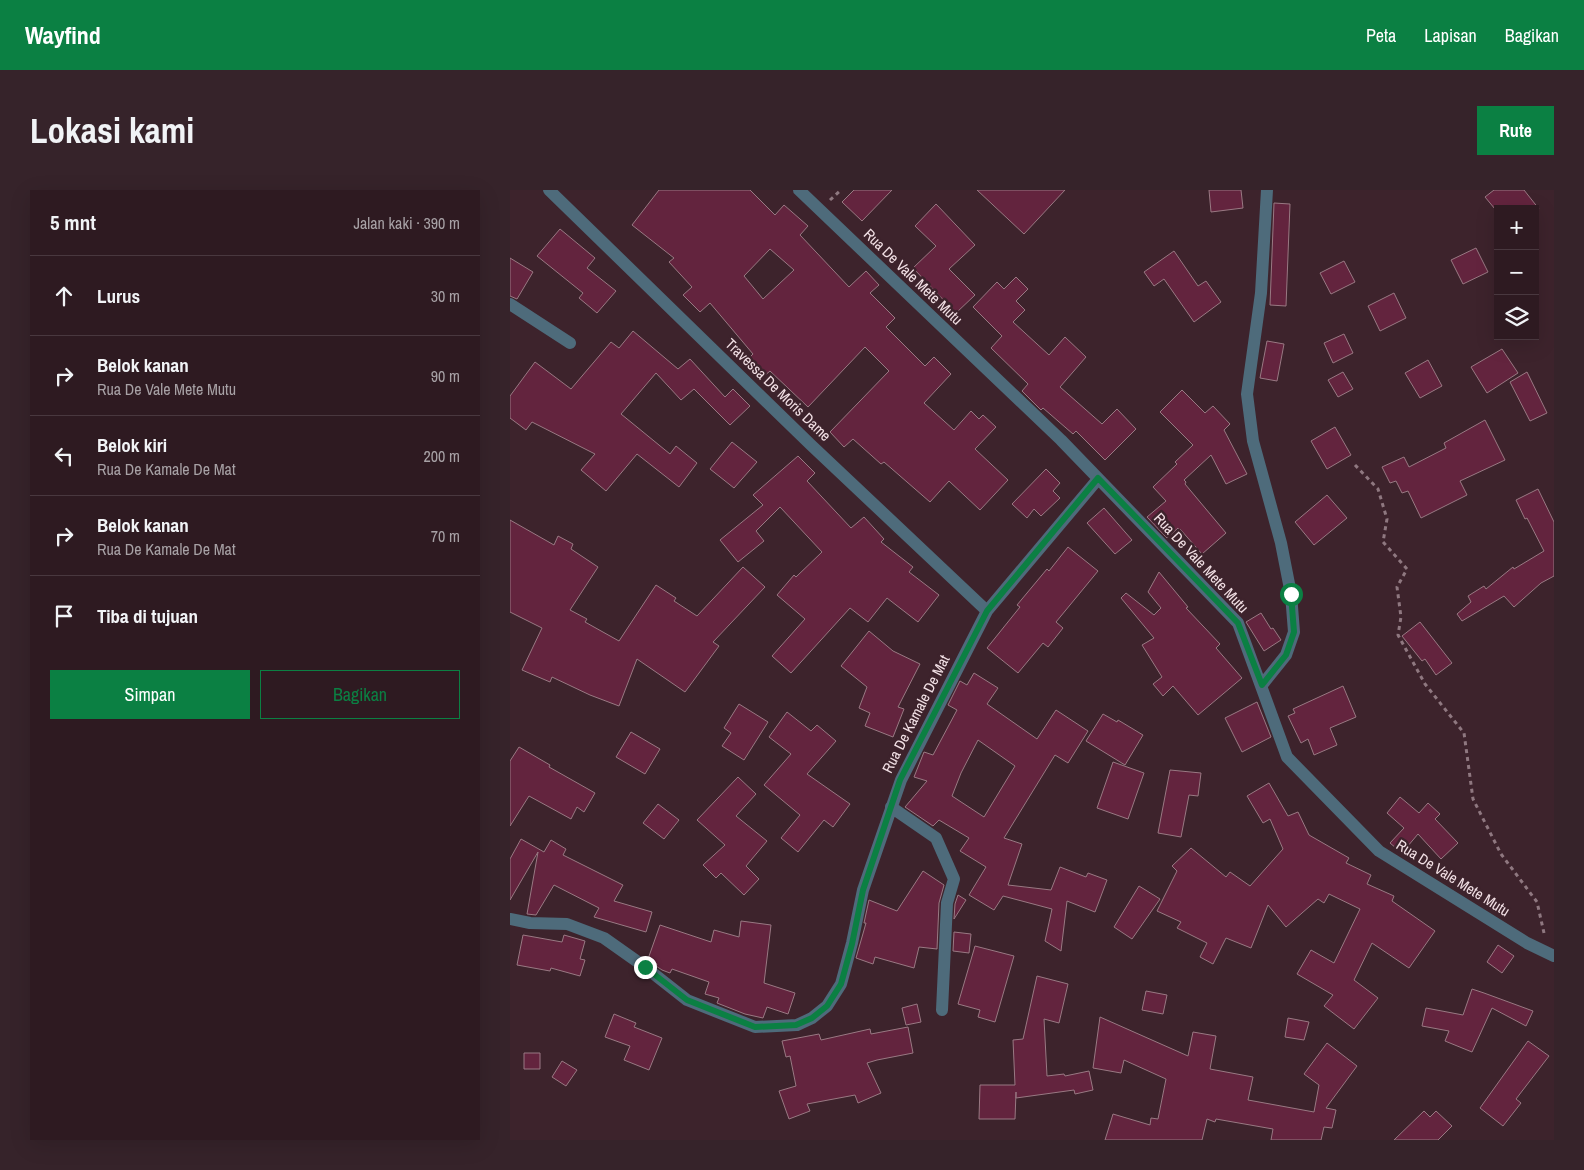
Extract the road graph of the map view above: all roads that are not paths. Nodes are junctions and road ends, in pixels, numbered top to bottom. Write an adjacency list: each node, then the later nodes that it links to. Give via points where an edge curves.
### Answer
1 (549, 190): 7 (street, Travessa De Moris Dame)
2 (799, 190): 6 (street, Rua De Vale Mete Mutu)
3 (1266, 190): 8 (street, via 1261,293 1247,394 1253,441 1281,543 1291,594 1294,632 1286,655)
4 (510, 304): 5 (street)
5 (570, 343)
6 (1098, 478): 7 (street, Rua De Kamale De Mat); 8 (street, Rua De Vale Mete Mutu, via 1238,623)
7 (987, 611): 9 (street, Rua De Kamale De Mat, via 900,780)
8 (1262, 685): 11 (street, Rua De Vale Mete Mutu, via 1287,758 1379,851 1527,943)
9 (891, 808): 10 (street, Rua De Kamale De Mat, via 863,890 841,984 827,1006 796,1025 755,1027 687,1000 604,938 567,924); 12 (street, via 936,838 954,879 947,903)
10 (510, 919)
11 (1552, 955)
12 (942, 1010)

